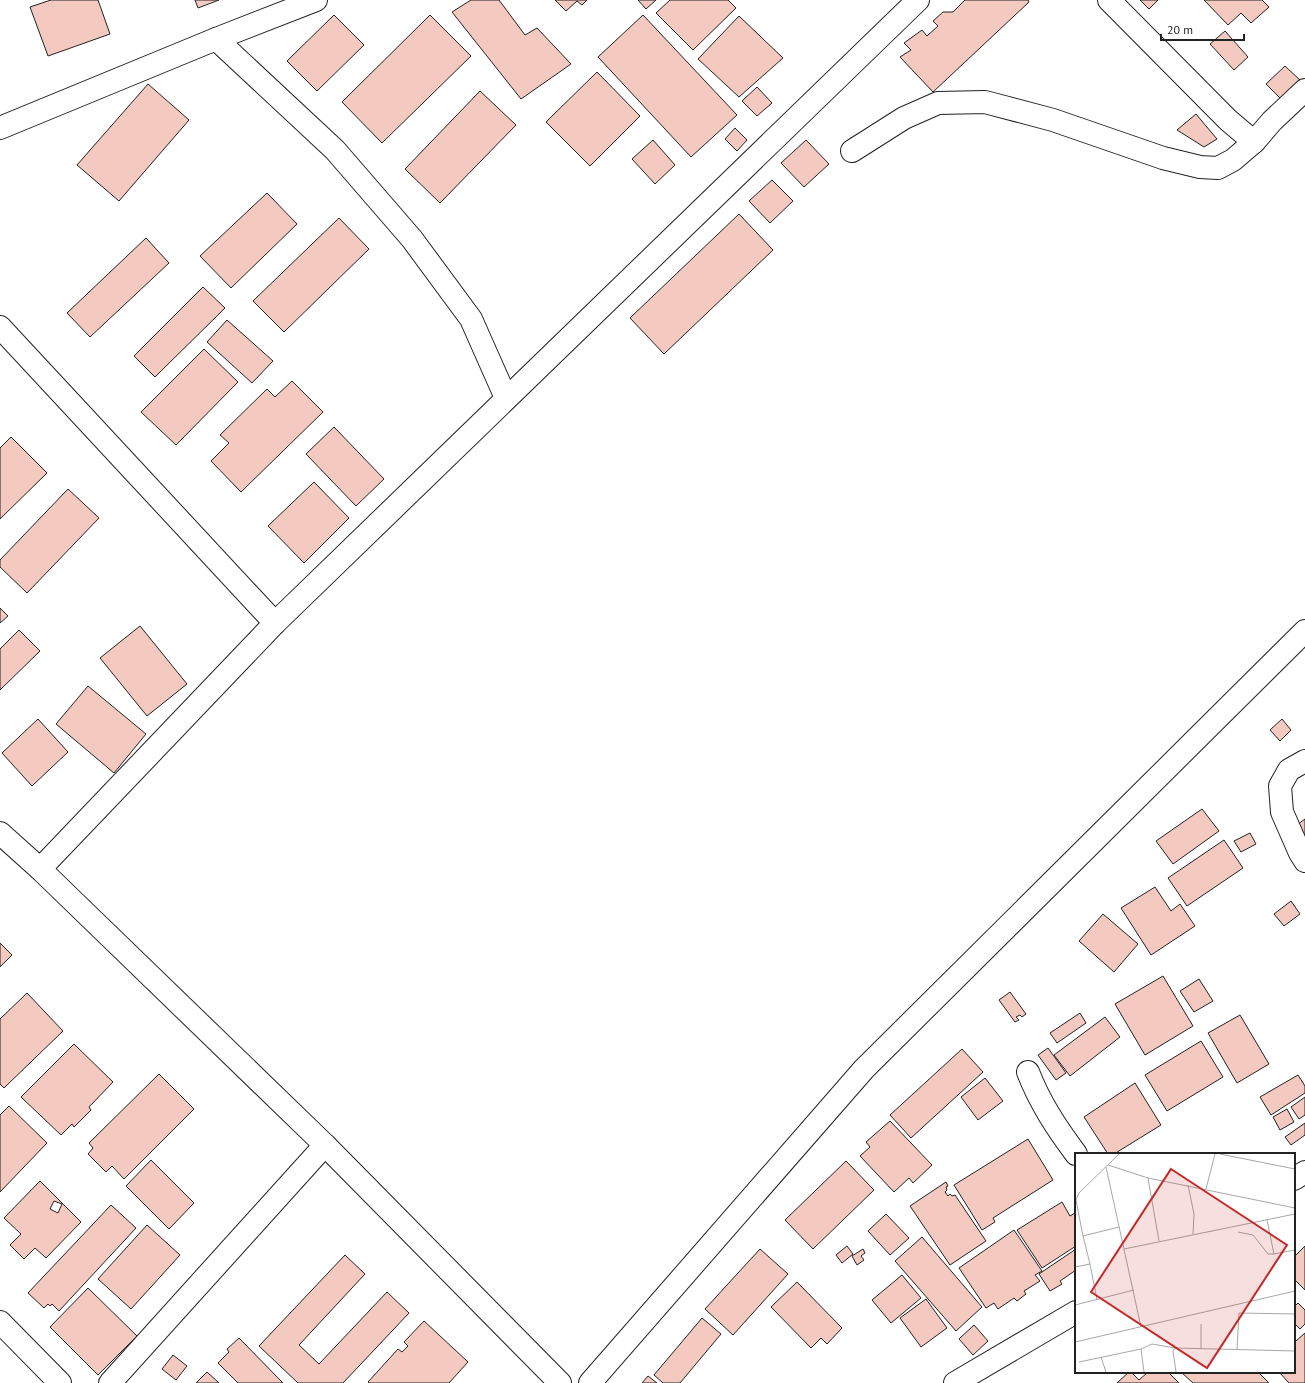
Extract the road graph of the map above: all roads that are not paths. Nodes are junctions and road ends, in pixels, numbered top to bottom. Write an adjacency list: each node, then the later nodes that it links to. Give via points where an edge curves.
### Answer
1 (316, 0): 4 (street)
2 (918, 0): 10 (street)
3 (1109, 0): 7 (street, via 1228,120)
4 (216, 39): 6 (street); 10 (street, via 335,150 412,239 471,319)
5 (1305, 90): 7 (street)
6 (0, 128)
7 (1254, 142): 8 (street, via 1218,168 1200,167 1163,158 1053,120 985,102 938,103 904,118)
8 (852, 151)
9 (0, 327): 11 (street)
10 (506, 398): 11 (street)
11 (275, 623): 16 (street)
12 (1305, 631): 27 (street, via 864,1069)
13 (1305, 761): 15 (street, via 1289,770 1280,786 1282,812)
14 (0, 832): 16 (street)
15 (1305, 861)
16 (40, 869): 18 (street)
17 (1028, 1072): 19 (street, via 1036,1094)
18 (325, 1145): 25 (street); 26 (street)
19 (1075, 1153)
20 (1305, 1172): 21 (street)
21 (1295, 1178)
22 (1075, 1313): 28 (street)
23 (0, 1322): 24 (street)
24 (60, 1383)
25 (110, 1383)
26 (560, 1383)
27 (590, 1383)
28 (955, 1383)

